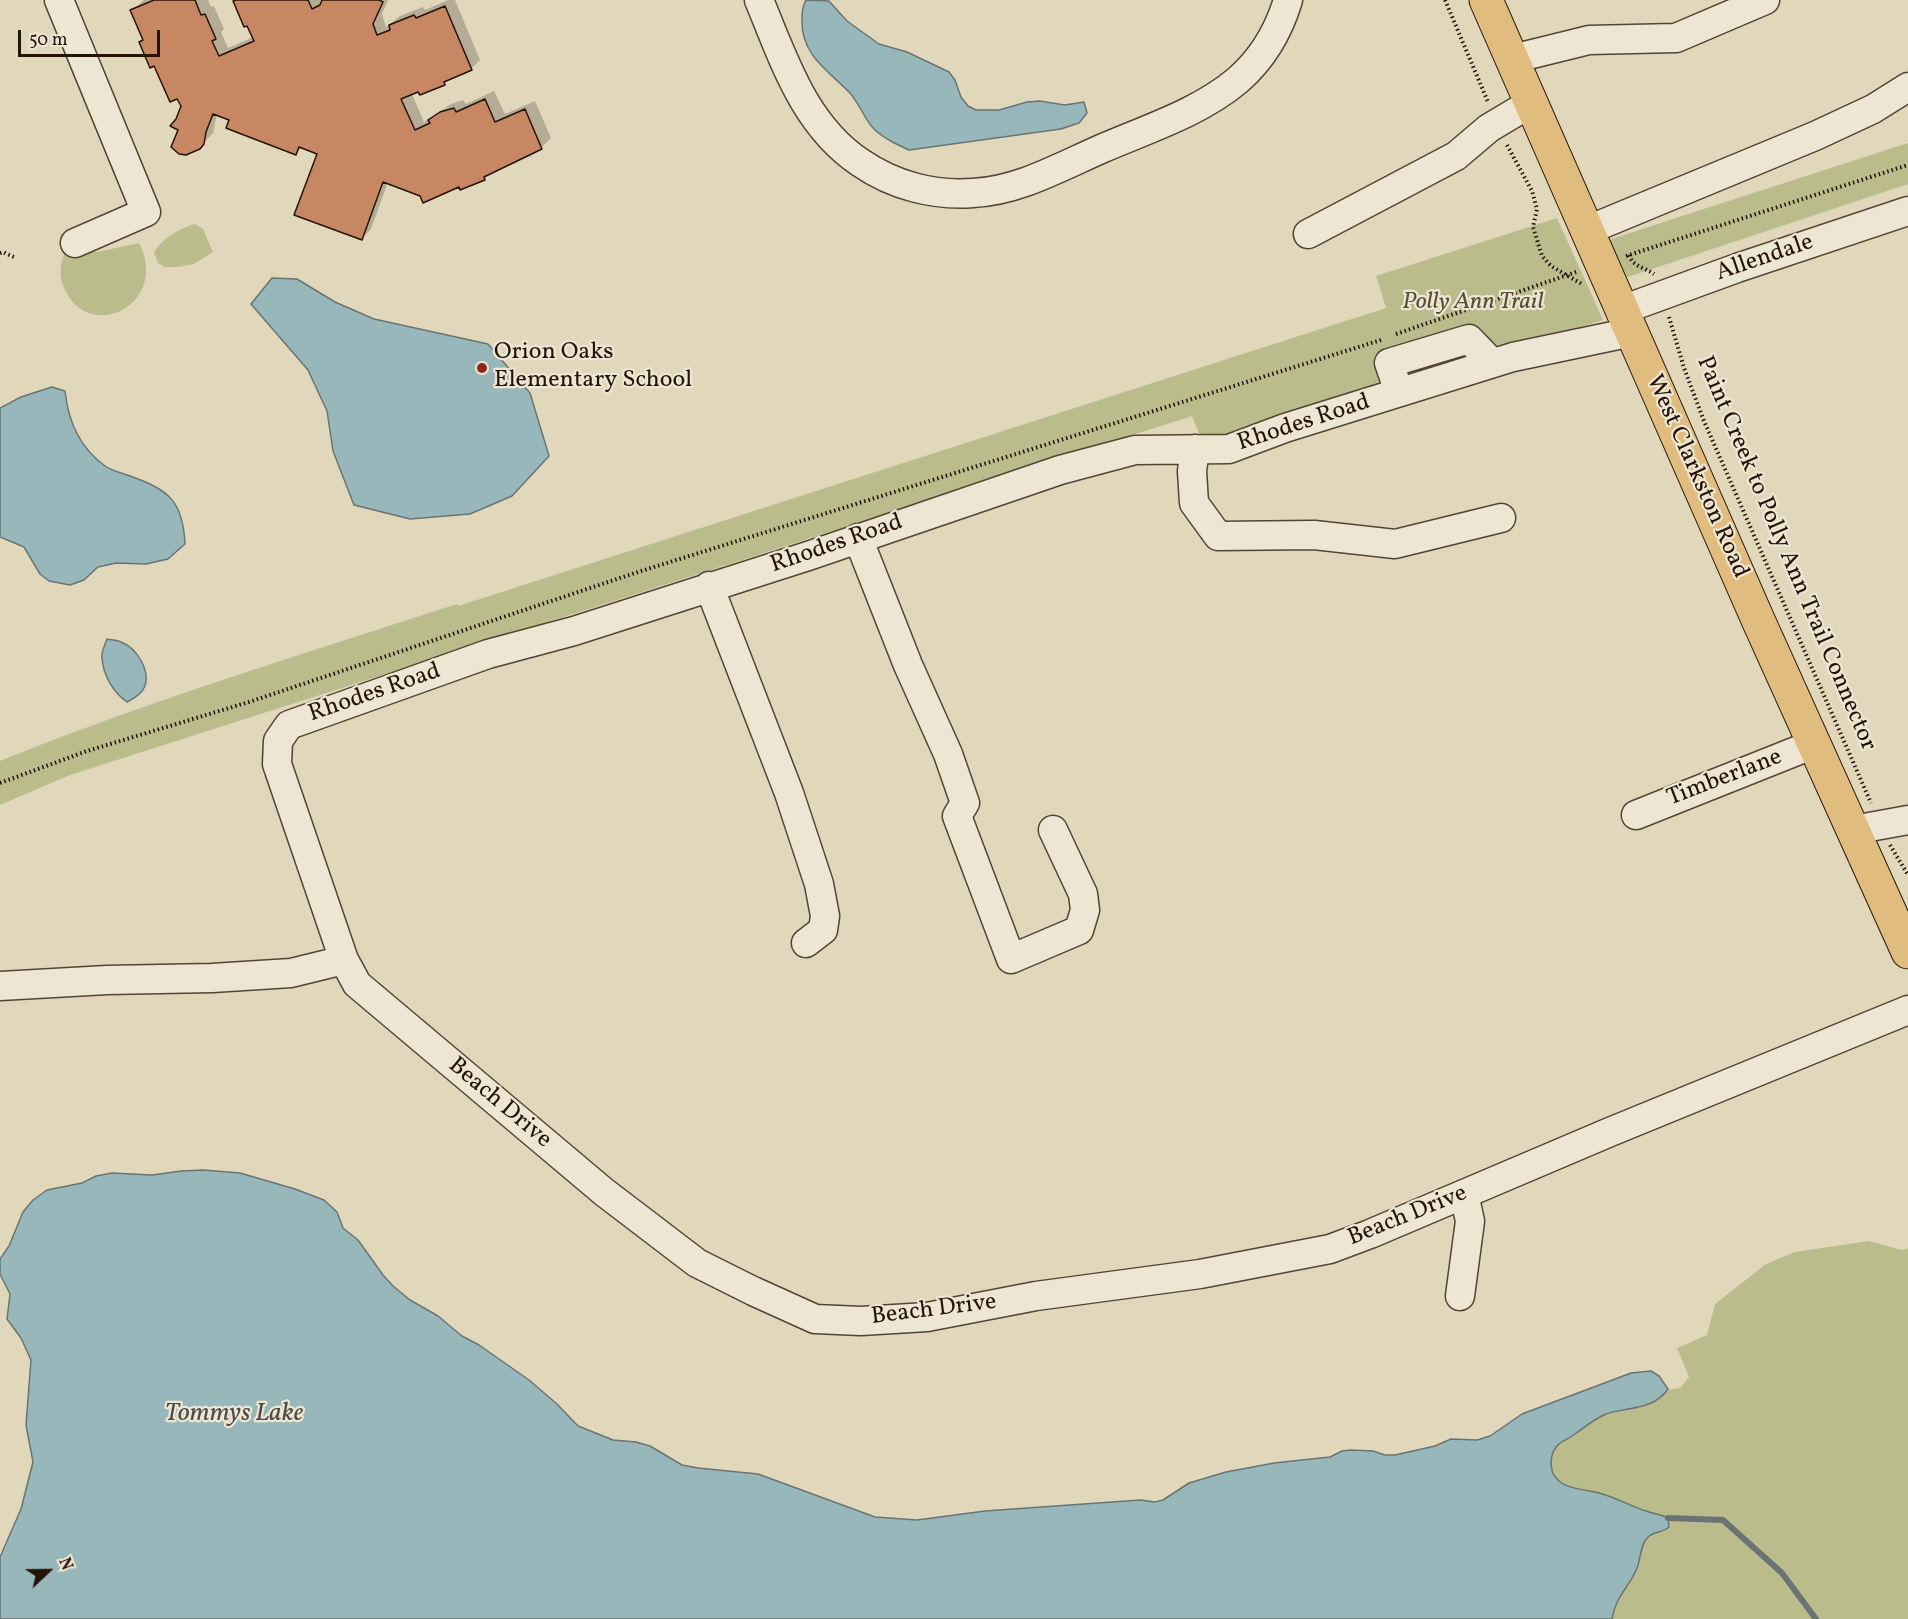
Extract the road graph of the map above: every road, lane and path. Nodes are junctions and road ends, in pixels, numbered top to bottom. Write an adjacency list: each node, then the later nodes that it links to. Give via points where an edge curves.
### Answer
1 (59, 0): 15 (street, via 146,212)
2 (759, 0): 3 (street, via 802,99 837,144 860,163 891,179 927,190 961,194 1018,184 1204,104 1239,79 1256,61 1281,21)
3 (1288, 0)
4 (1445, 0): 10 (path, Paint Creek to Polly Ann Trail Connector)
5 (1486, 0): 7 (main road, West Clarkston Road)
6 (1765, 0): 7 (street, via 1676,38 1589,40)
7 (1512, 59): 9 (main road, West Clarkston Road)
8 (1908, 87): 13 (street, via 1873,109 1815,136)
9 (1531, 103): 10 (street); 13 (main road, West Clarkston Road)
10 (1497, 124): 14 (street, via 1456,156); 19 (path, Paint Creek to Polly Ann Trail Connector, via 1532,191 1537,209 1533,227 1542,256)
11 (1908, 165): 18 (path)
12 (1908, 211): 20 (street, Allendale)
13 (1588, 230): 18 (main road, West Clarkston Road)
14 (1308, 234)
15 (75, 243)
16 (0, 254): 17 (path)
17 (16, 258)
18 (1607, 269): 19 (path); 19 (path, Paint Creek to Polly Ann Trail Connector, via 1578,282); 20 (path, Paint Creek to Polly Ann Trail Connector, via 1631,262 1657,277); 21 (main road, West Clarkston Road)
19 (1566, 276): 27 (path, via 1333,356 638,572 249,702 87,751)
20 (1663, 295): 21 (street, Allendale); 30 (path, Paint Creek to Polly Ann Trail Connector, via 1704,421 1851,754)
21 (1627, 321): 22 (street, Rhodes Road, via 1229,449); 26 (main road, West Clarkston Road)
22 (1195, 449): 23 (street, via 1194,502 1218,536 1314,535 1395,544); 24 (street, Rhodes Road, via 1135,450 1060,470)
23 (1501, 518)
24 (858, 538): 25 (street, Rhodes Road); 31 (street, via 948,754 965,803 957,816 1011,959 1079,930 1085,910 1083,894)
25 (710, 586): 33 (street, via 778,763 819,884 824,923 822,930); 35 (street, Rhodes Road, via 574,631 488,654 289,725 278,741 277,764)
26 (1814, 744): 28 (street, Timberlane); 30 (main road, West Clarkston Road)
27 (0, 783)
28 (1636, 815)
29 (1908, 820): 30 (street)
30 (1866, 827): 32 (path, Paint Creek to Polly Ann Trail Connector); 34 (main road, West Clarkston Road)
31 (1053, 830)
32 (1908, 875)
33 (806, 944)
34 (1908, 952)
35 (344, 960): 36 (street, via 291,973); 38 (street, Beach Drive, via 357,984 604,1192 697,1263 815,1319 927,1317 1036,1296 1200,1274 1330,1249)
36 (0, 986)
37 (1908, 1010): 38 (street, Beach Drive)
38 (1464, 1194): 39 (street, via 1470,1221)
39 (1460, 1296)

